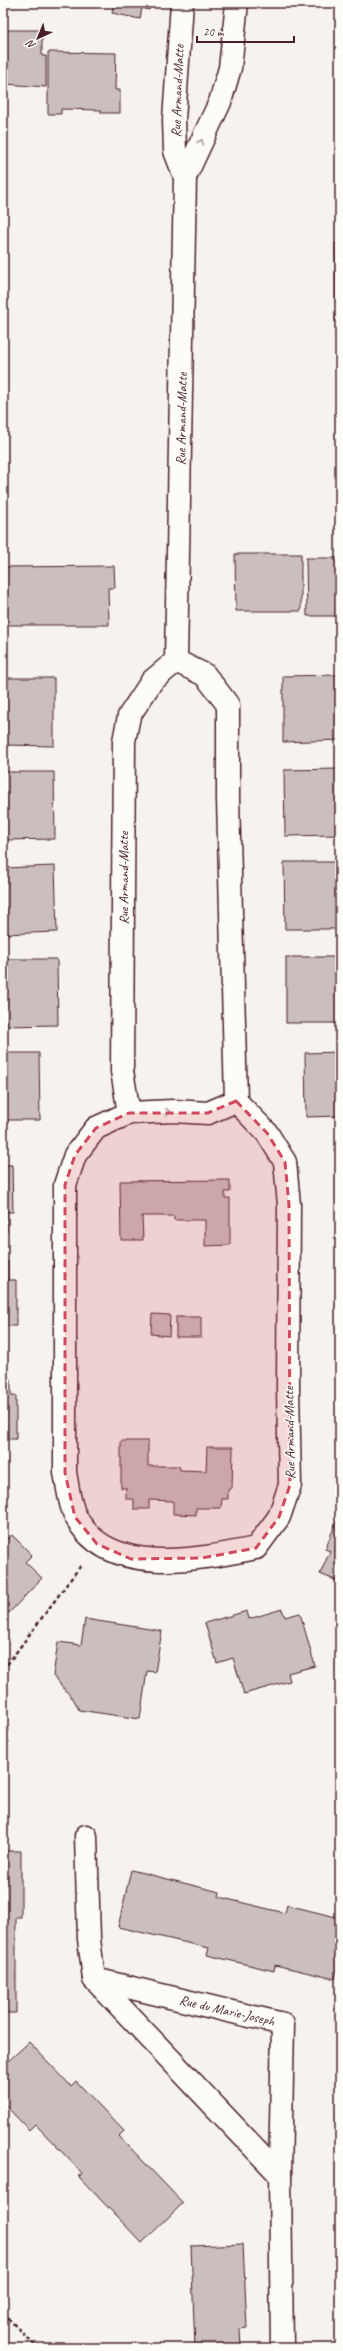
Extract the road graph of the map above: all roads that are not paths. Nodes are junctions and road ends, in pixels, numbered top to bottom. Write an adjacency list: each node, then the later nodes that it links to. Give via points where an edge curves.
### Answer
1 (182, 3): 3 (street, Rue Armand-Matte, via 174,120 175,151)
2 (237, 3): 3 (street, Rue Armand-Matte, one-way to 2, via 220,102 226,82 230,68)
3 (185, 178): 4 (street, Rue Armand-Matte)
4 (176, 661): 5 (street, via 205,675 228,705); 6 (street, Rue Armand-Matte, via 152,681 130,716 124,741 122,1071)
5 (236, 1101): 6 (street, Rue Armand-Matte, one-way to 5, via 208,1113); 6 (street, Rue Armand-Matte, via 267,1133 285,1162 290,1205 290,1485 279,1517 256,1548 202,1558 131,1559 97,1544 75,1517 65,1473 65,1185 75,1154 96,1128)
6 (129, 1113)
7 (86, 1836): 8 (street, via 89,1939)
8 (94, 1979): 9 (street); 9 (street, Rue du Marie-Joseph, via 284,2024)
9 (280, 2175): 10 (street, Rue du Marie-Joseph)
10 (282, 2348)

